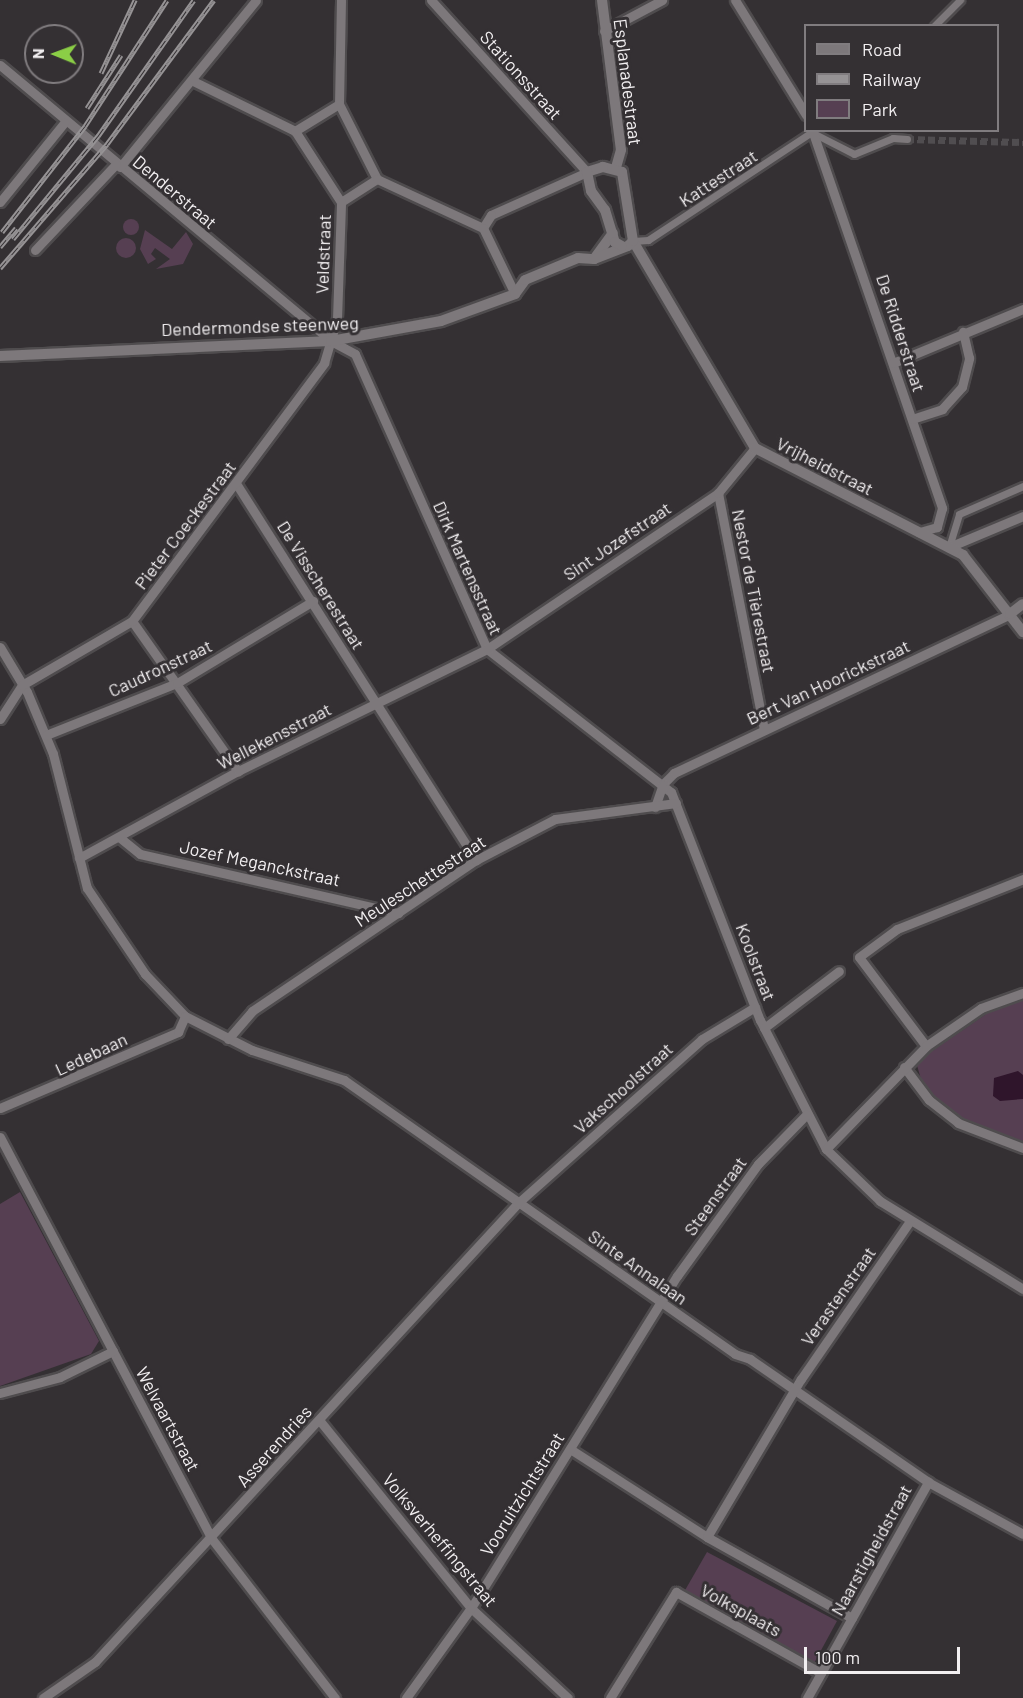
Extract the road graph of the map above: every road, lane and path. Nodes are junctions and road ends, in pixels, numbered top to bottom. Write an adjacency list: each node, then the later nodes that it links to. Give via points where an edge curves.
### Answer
1 (256, 0): 11 (street)
2 (341, 0): 12 (street)
3 (431, 0): 23 (street, Stationsstraat)
4 (602, 0): 9 (street, Esplanadestraat)
5 (662, 0): 9 (street)
6 (735, 0): 13 (street)
7 (960, 0): 8 (street)
8 (935, 24)
9 (604, 31): 22 (street, Esplanadestraat, via 621,150)
10 (0, 65): 14 (street, Denderstraat)
11 (193, 81): 15 (street); 21 (street)
12 (339, 105): 15 (street); 24 (street)
13 (804, 112)
14 (64, 123): 21 (street, Denderstraat); 25 (street)
15 (295, 131): 26 (street)
16 (811, 132): 29 (street, Kattestraat, via 648,240)
17 (813, 132): 37 (street, De Ridderstraat)
18 (815, 132): 19 (street, via 854,154)
19 (891, 134): 20 (street)
20 (907, 139)
21 (118, 166): 30 (street); 35 (street, Denderstraat)
22 (616, 167): 23 (street); 29 (street, via 622,172)
23 (587, 172): 27 (street, via 491,214); 28 (street, Vrijheidstraat)
24 (377, 179): 26 (street); 27 (street)
25 (0, 202)
26 (341, 202): 35 (street, Veldstraat, via 338,319)
27 (483, 228): 32 (street)
28 (613, 233): 29 (street, Vrijheidstraat); 31 (street)
29 (628, 244): 31 (street); 39 (street, Vrijheidstraat)
30 (35, 250)
31 (594, 259): 32 (street, via 578,258 525,280)
32 (515, 294): 35 (street, Dendermondse steenweg, via 418,328)
33 (1023, 309): 34 (street)
34 (963, 332): 37 (street); 38 (street, via 969,358 962,387 942,409)
35 (331, 341): 36 (street, Dendermondse steenweg); 40 (street, Pieter Coeckestraat, via 324,363); 52 (street, Dirk Martensstraat, via 355,354)
36 (0, 356)
37 (893, 363): 38 (street, De Ridderstraat)
38 (912, 419): 44 (street, De Ridderstraat, via 942,511 937,527)
39 (755, 448): 42 (street, Sint Jozefstraat); 44 (street, Vrijheidstraat)
40 (237, 484): 46 (street, De Visscherestraat); 49 (street, Pieter Coeckestraat)
41 (1023, 486): 45 (street, via 959,514)
42 (718, 493): 52 (street, Sint Jozefstraat); 58 (street, Nestor de Tièrestraat)
43 (1023, 516): 45 (street)
44 (919, 532): 45 (street, Vrijheidstraat)
45 (949, 547): 48 (street, Vrijheidstraat, via 974,565)
46 (313, 602): 53 (street, Caudronstraat); 56 (street, De Visscherestraat)
47 (1023, 604): 48 (street)
48 (1010, 615): 50 (street, Vrijheidstraat); 58 (street, Bert Van Hoorickstraat)
49 (132, 621): 53 (street); 54 (street, Pieter Coeckestraat)
50 (1023, 632)
51 (0, 647): 54 (street)
52 (487, 649): 56 (street, Wellekensstraat); 61 (street, Dirk Martensstraat)
53 (177, 683): 59 (street, Caudronstraat); 60 (street)
54 (22, 685): 55 (street, Pieter Coeckestraat); 59 (street)
55 (3, 702): 57 (street, Pieter Coeckestraat)
56 (377, 704): 60 (street, Wellekensstraat); 66 (street, De Visscherestraat)
57 (0, 719)
58 (764, 730): 61 (street, Bert Van Hoorickstraat, via 674,772)
59 (46, 735): 65 (street)
60 (238, 771): 64 (street, Wellekensstraat)
61 (663, 784): 62 (street, Koolstraat); 63 (street)
62 (676, 802): 63 (street, Meuleschettestraat); 71 (street, Koolstraat)
63 (655, 807): 66 (street, Meuleschettestraat, via 555,819)
64 (120, 837): 65 (street, Wellekensstraat); 68 (street, Jozef Meganckstraat, via 140,854)
65 (79, 858): 72 (street, via 87,888 146,974)
66 (476, 860): 68 (street, Meuleschettestraat)
67 (1023, 879): 75 (street, via 907,924 859,957)
68 (398, 913): 74 (street, Meuleschettestraat, via 252,1011)
69 (838, 971): 73 (street)
70 (1023, 993): 75 (street, via 981,1008)
71 (755, 1006): 73 (street, Koolstraat); 82 (street, Vakschoolstraat, via 702,1039)
72 (185, 1017): 74 (street, Sinte Annalaan); 77 (street, Ledebaan, via 178,1032)
73 (764, 1028): 78 (street, Koolstraat)
74 (228, 1039): 82 (street, Sinte Annalaan, via 344,1080)
75 (926, 1046): 76 (street)
76 (904, 1067): 80 (street, via 929,1100 958,1123); 81 (street)
77 (0, 1108)
78 (806, 1115): 81 (street, Koolstraat); 85 (street, Steenstraat, via 758,1164)
79 (0, 1137): 86 (street, Welvaartstraat)
80 (1023, 1148)
81 (826, 1149): 83 (street, Koolstraat, via 843,1170)
82 (518, 1203): 85 (street, Sinte Annalaan); 89 (street, Asserendries)
83 (910, 1221): 84 (street, Koolstraat); 87 (street, Verastenstraat)
84 (1023, 1289)
85 (660, 1304): 87 (street, Sinte Annalaan); 90 (street, Vooruitzichtstraat)
86 (113, 1351): 88 (street, via 60,1377); 94 (street, Welvaartstraat)
87 (796, 1391): 91 (street, Sinte Annalaan); 93 (street, Verastenstraat)
88 (0, 1393)
89 (320, 1421): 94 (street, Asserendries); 95 (street, Volksverheffingstraat)
90 (570, 1449): 93 (street); 95 (street, Vooruitzichtstraat)
91 (928, 1482): 92 (street, Sinte Annalaan); 96 (street, Naarstigheidstraat)
92 (1023, 1534)
93 (707, 1537): 96 (street)
94 (212, 1539): 98 (street, Asserendries, via 95,1662); 99 (street, Welvaartstraat)
95 (471, 1608): 100 (street, Vooruitzichtstraat); 101 (street, Volksverheffingstraat)
96 (852, 1618): 97 (street, Naarstigheidstraat)
97 (821, 1673): 102 (street, Volksplaats, via 676,1592); 103 (street, Naarstigheidstraat)
98 (43, 1698)
99 (334, 1698)
100 (406, 1698)
101 (568, 1698)
102 (610, 1698)
103 (807, 1698)

